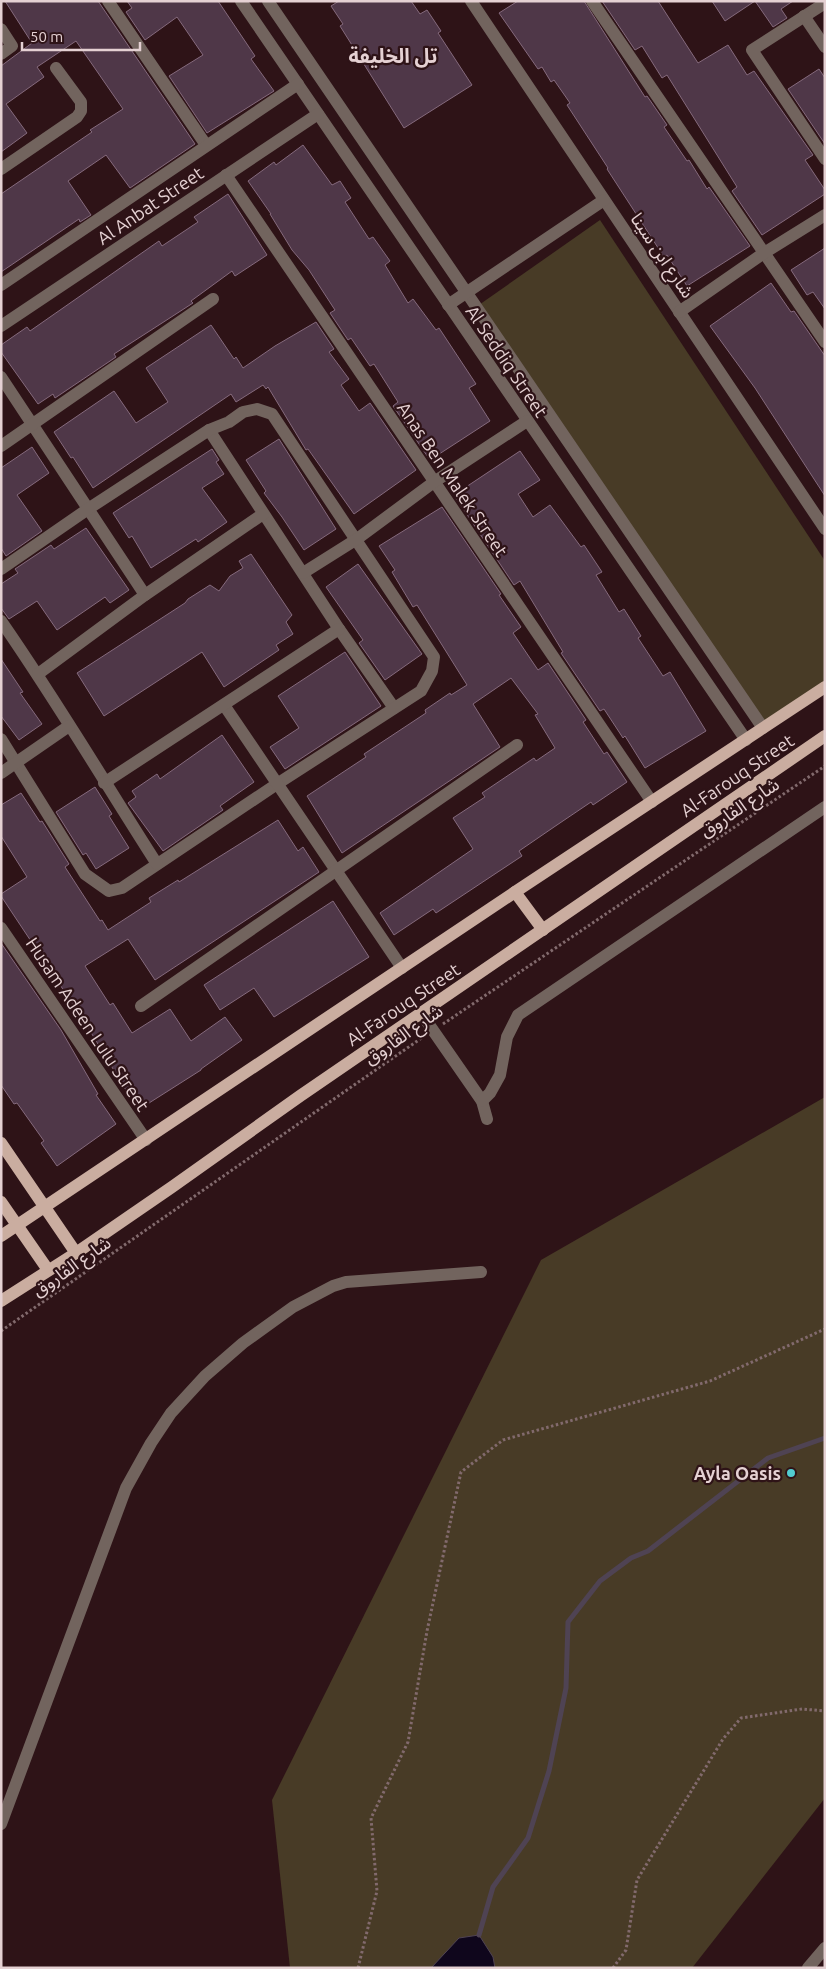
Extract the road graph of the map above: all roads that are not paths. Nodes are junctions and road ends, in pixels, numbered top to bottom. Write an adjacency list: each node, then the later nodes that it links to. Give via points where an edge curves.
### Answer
1 (108, 1): 14 (street)
2 (241, 1): 12 (street, Al Seddiq Street)
3 (268, 1): 22 (street, Al Seddiq Street)
4 (592, 1): 20 (street)
5 (474, 2): 18 (street, شارع ابن سينا)
6 (825, 3): 7 (street)
7 (804, 16): 9 (street); 15 (street, via 752,50)
8 (1, 30): 10 (street, via 12,46)
9 (825, 47)
10 (1, 54)
11 (56, 68): 16 (street, via 81,102 81,111)
12 (298, 84): 13 (street, Al Seddiq Street); 14 (street, Al Anbat Street)
13 (318, 114): 17 (street, Al Anbat Street); 24 (street, Al Seddiq Street)
14 (206, 145): 21 (street, Al Anbat Street)
15 (825, 159)
16 (1, 168)
17 (226, 175): 26 (street, Al Anbat Street); 33 (street, Anas Ben Malek Street)
18 (604, 200): 22 (street); 25 (street, شارع ابن سينا)
19 (825, 215): 20 (street)
20 (764, 253): 25 (street); 27 (street)
21 (1, 285)
22 (466, 292): 24 (street); 48 (street, Al Seddiq Street)
23 (213, 299): 30 (street)
24 (448, 305): 29 (street, Al Seddiq Street)
25 (679, 312): 36 (street, شارع ابن سينا)
26 (1, 326)
27 (825, 342)
28 (1, 378): 30 (street)
29 (527, 421): 33 (street); 51 (street, Al Seddiq Street)
30 (32, 425): 32 (street); 34 (street)
31 (209, 430): 34 (street); 35 (street); 37 (street, via 243,412 257,409 272,414)
32 (1, 446)
33 (434, 482): 37 (street); 57 (street, Anas Ben Malek Street)
34 (88, 509): 38 (street); 40 (street)
35 (263, 514): 39 (street); 40 (street)
36 (825, 529)
37 (356, 539): 39 (street); 46 (street, via 434,657 432,671 421,691)
38 (1, 569)
39 (303, 573): 42 (street)
40 (145, 595): 43 (street)
41 (1, 621): 43 (street)
42 (339, 629): 45 (street); 46 (street)
43 (38, 674): 47 (street)
44 (825, 687): 48 (main road, Al-Farouq Street)
45 (224, 705): 55 (street); 56 (street)
46 (394, 708): 56 (street)
47 (69, 726): 53 (street); 55 (street)
48 (763, 728): 51 (main road, Al-Farouq Street)
49 (825, 736): 63 (main road, Al-Farouq Street)
50 (1, 739): 53 (street)
51 (746, 740): 57 (main road, Al-Farouq Street)
52 (517, 745): 60 (street)
53 (18, 762): 54 (street); 59 (street, via 85,874 98,884 109,891 122,888)
54 (1, 773)
55 (104, 783): 59 (street)
56 (277, 784): 59 (street); 60 (street)
57 (652, 802): 61 (main road, Al-Farouq Street)
58 (825, 807): 67 (street, via 518,1015 507,1037 500,1075)
59 (157, 864)
60 (336, 871): 64 (street); 65 (street)
61 (515, 892): 63 (main road); 64 (main road, Al-Farouq Street)
62 (1, 928): 69 (street, Husam Adeen Lulu Street)
63 (543, 930): 66 (main road, Al-Farouq Street)
64 (402, 968): 69 (main road, Al-Farouq Street)
65 (141, 1006)
66 (421, 1013): 67 (street); 75 (main road, Al-Farouq Street)
67 (482, 1101): 68 (street)
68 (487, 1119)
69 (146, 1140): 72 (main road, Al-Farouq Street)
70 (1, 1143): 72 (main road)
71 (1, 1202): 73 (main road)
72 (45, 1207): 73 (main road, Al-Farouq Street); 75 (main road)
73 (17, 1225): 74 (main road, Al-Farouq Street); 76 (main road)
74 (1, 1236)
75 (76, 1253): 76 (main road, Al-Farouq Street)
76 (48, 1270): 78 (main road, Al-Farouq Street)
77 (481, 1272): 79 (street, via 346,1282 332,1286 293,1307 225,1358 170,1413 126,1488)
78 (1, 1301)
79 (1, 1824)
80 (825, 1948): 81 (street)
81 (808, 1968)

